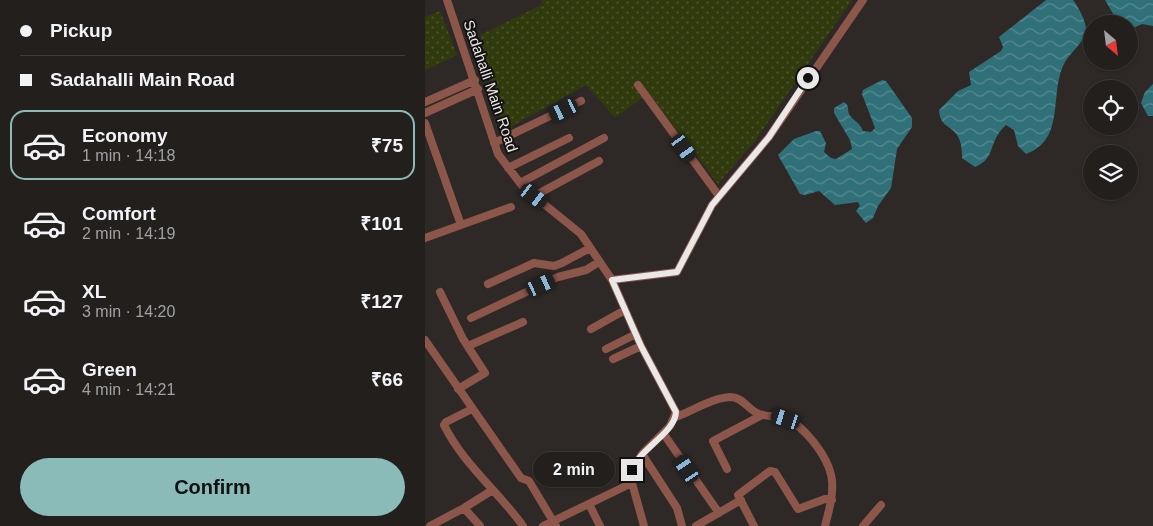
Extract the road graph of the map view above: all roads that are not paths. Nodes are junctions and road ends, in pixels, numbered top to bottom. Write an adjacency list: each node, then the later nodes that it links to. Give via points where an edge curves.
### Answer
1 (447, 0): 3 (street, Sadahalli Main Road)
2 (863, 0): 17 (street, via 769,137)
3 (475, 80): 5 (street, Sadahalli Main Road); 7 (street)
4 (638, 85): 17 (street)
5 (478, 89): 8 (street); 12 (street, Sadahalli Main Road)
6 (581, 101): 12 (street)
7 (425, 102)
8 (425, 113)
9 (425, 123): 19 (street)
10 (569, 138): 14 (street)
11 (605, 138): 15 (street)
12 (494, 143): 14 (street, Sadahalli Main Road)
13 (599, 161): 16 (street)
14 (508, 168): 15 (street, Sadahalli Main Road)
15 (520, 182): 16 (street, Sadahalli Main Road)
16 (534, 196): 21 (street, Sadahalli Main Road, via 577,229)
17 (719, 196): 23 (street, via 677,272)
18 (511, 207): 19 (street)
19 (461, 225): 20 (street)
20 (425, 238)
21 (590, 248): 22 (street, Sadahalli Main Road); 24 (street, via 554,266 533,263)
22 (599, 262): 23 (street, Sadahalli Main Road); 27 (street, via 586,270 558,277)
23 (612, 280): 26 (street, Sadahalli Main Road)
24 (488, 284)
25 (440, 292): 32 (street)
26 (625, 310): 29 (street); 30 (street, Sadahalli Main Road)
27 (471, 318)
28 (523, 322): 32 (street)
29 (591, 329)
30 (636, 334): 33 (street, Sadahalli Main Road); 34 (street)
31 (425, 340): 36 (street)
32 (468, 346): 36 (street, via 485,373)
33 (641, 346): 35 (street); 39 (street, Sadahalli Main Road, via 674,407)
34 (606, 349)
35 (613, 359)
36 (458, 389): 37 (street)
37 (472, 409): 44 (street, via 444,426); 51 (street, via 521,478 529,480)
38 (762, 415): 39 (street, via 733,397); 42 (street, via 713,442); 46 (street, via 789,420 808,436 831,469)
39 (676, 417): 40 (street)
40 (663, 433): 41 (street); 50 (street)
41 (642, 454): 43 (street, via 633,467); 58 (street, via 677,508)
42 (727, 469)
43 (632, 483): 47 (street); 57 (street)
44 (491, 491): 49 (street); 54 (street, via 503,500)
45 (741, 500): 46 (street, via 739,493 773,471 798,509 821,500); 50 (street); 60 (street)
46 (832, 500): 61 (street)
47 (589, 504): 51 (street); 56 (street)
48 (881, 505): 62 (street)
49 (463, 508): 52 (street); 53 (street)
50 (719, 513): 59 (street)
51 (554, 524): 55 (street)
52 (435, 525)
53 (480, 526)
54 (523, 526)
55 (543, 526)
56 (600, 526)
57 (644, 526)
58 (682, 526)
59 (696, 526)
60 (754, 526)
61 (825, 526)
62 (863, 526)

